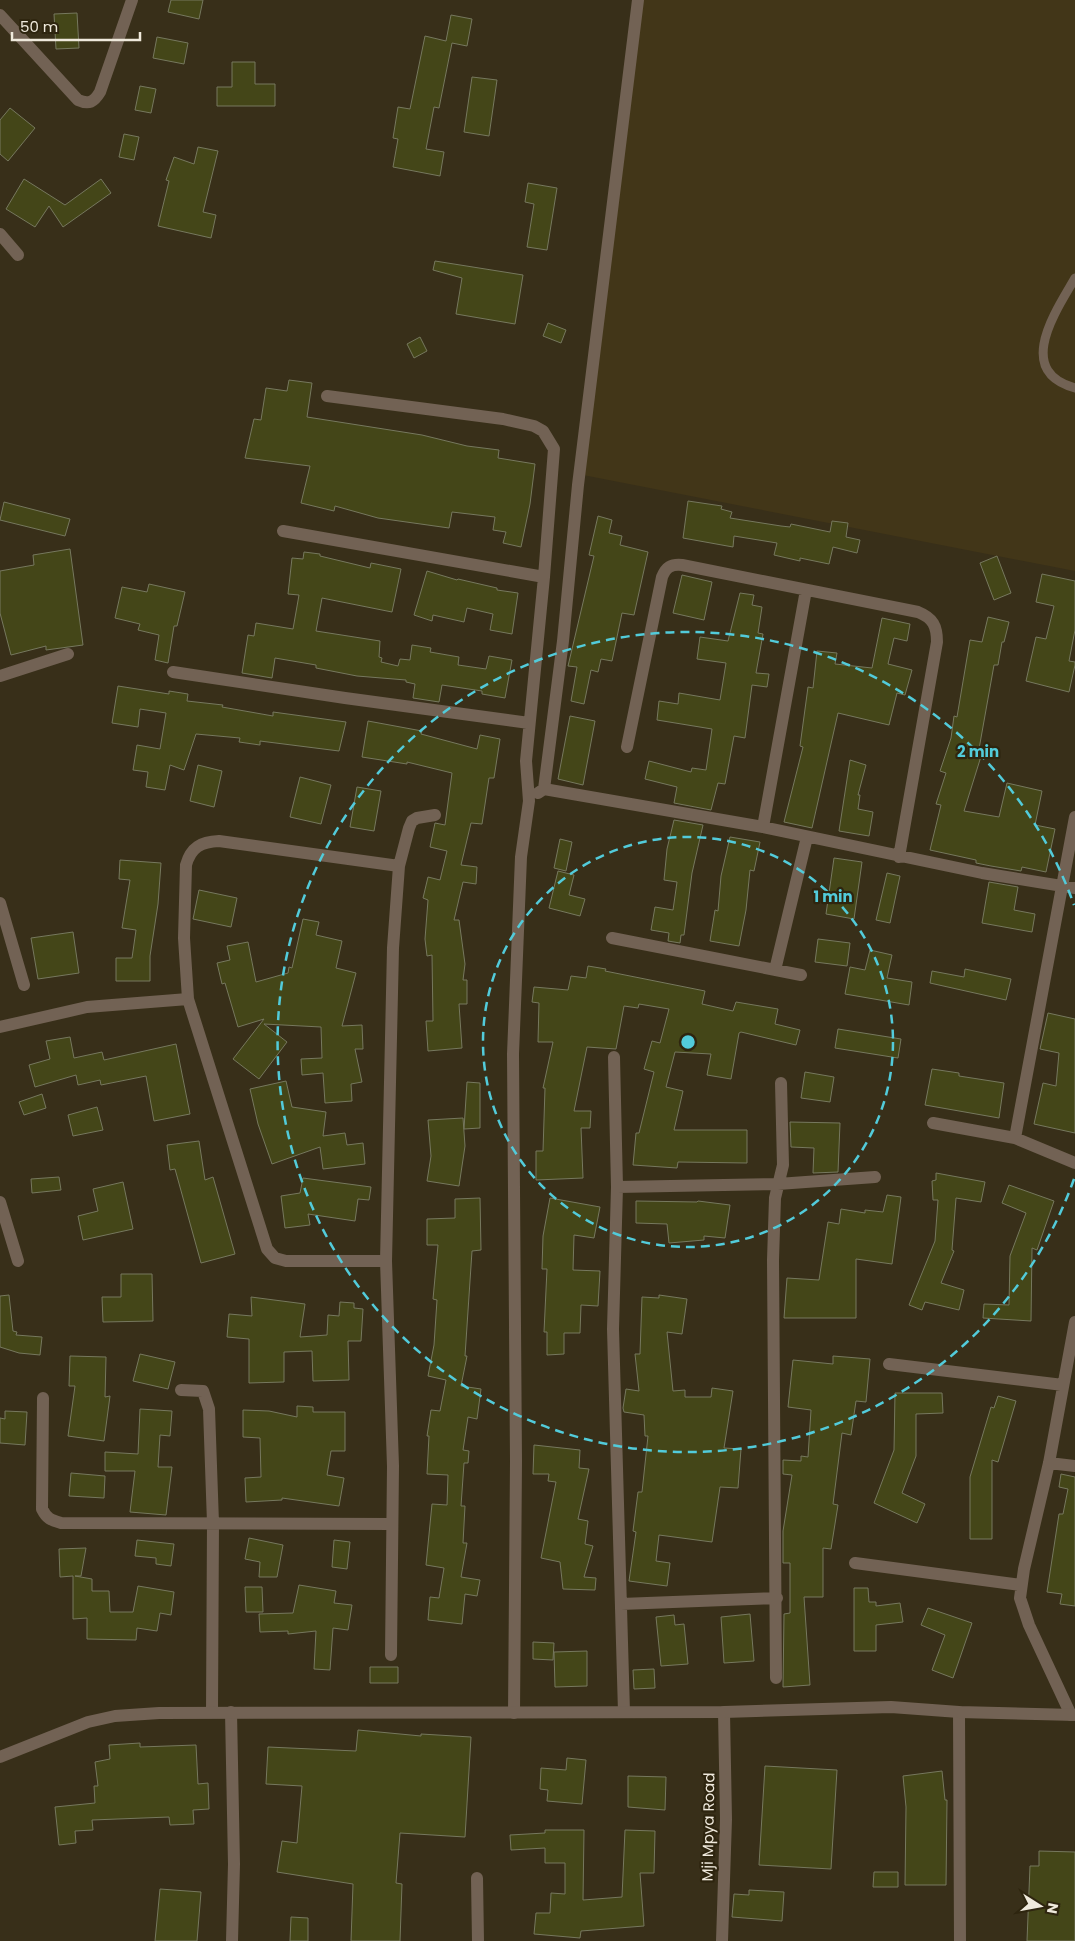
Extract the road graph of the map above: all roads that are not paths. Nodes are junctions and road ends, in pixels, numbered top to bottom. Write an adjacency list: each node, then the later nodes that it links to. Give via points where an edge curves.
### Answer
1 (132, 0): 3 (street, via 100,92 95,100 87,103 78,100)
2 (638, 0): 17 (street)
3 (0, 15)
4 (0, 234): 5 (street)
5 (18, 255)
6 (1075, 278): 7 (lane, via 1048,327 1042,347 1045,365 1055,379)
7 (1075, 388)
8 (327, 396): 10 (street, via 503,419 543,431 554,449)
9 (283, 531): 10 (street)
10 (544, 577): 15 (street)
11 (806, 590): 16 (street, via 682,565 674,564 665,569); 21 (street); 23 (street, via 918,612 928,617 936,628 937,642)
12 (68, 654): 14 (street)
13 (174, 672): 15 (street)
14 (0, 676)
15 (529, 723): 18 (street, via 526,761)
16 (627, 747)
17 (544, 789): 18 (street); 21 (street)
18 (529, 800): 65 (street, via 521,856 512,1054 516,1461)
19 (435, 815): 24 (street, via 423,816 412,822)
20 (1075, 817): 25 (street)
21 (763, 827): 22 (street)
22 (807, 836): 23 (street); 29 (street)
23 (899, 856): 25 (street)
24 (399, 866): 32 (street, via 219,841 197,846 188,856 186,865 184,938); 44 (street, via 393,948)
25 (1062, 885): 26 (street); 37 (street)
26 (1075, 888)
27 (0, 903): 31 (street)
28 (612, 938): 29 (street)
29 (775, 970): 30 (street)
30 (801, 974)
31 (24, 986)
32 (188, 998): 33 (street, via 87,1007); 44 (street, via 267,1249 275,1258 286,1262)
33 (0, 1027)
34 (614, 1057): 41 (street)
35 (781, 1083): 40 (street, via 783,1165)
36 (933, 1123): 37 (street)
37 (1015, 1138): 38 (street)
38 (1075, 1163)
39 (875, 1177): 40 (street)
40 (778, 1184): 41 (street); 56 (street, via 773,1222 772,1347)
41 (616, 1187): 57 (street, via 613,1330)
42 (0, 1202): 43 (street)
43 (18, 1261)
44 (386, 1262): 53 (street)
45 (1075, 1322): 47 (street)
46 (888, 1364): 47 (street)
47 (1063, 1385): 50 (street)
48 (181, 1390): 52 (street, via 203,1391 208,1402)
49 (43, 1398): 52 (street, via 42,1509 50,1520 61,1523)
50 (1049, 1463): 51 (street); 55 (street)
51 (1075, 1466)
52 (212, 1523): 53 (street); 60 (street)
53 (392, 1524): 58 (street)
54 (855, 1563): 55 (street)
55 (1021, 1585): 66 (street, via 1024,1611)
56 (777, 1598): 57 (street); 59 (street)
57 (622, 1604): 62 (street)
58 (390, 1655)
59 (776, 1678)
60 (212, 1712): 61 (street); 67 (street, via 115,1716 88,1722)
61 (231, 1712): 65 (street); 69 (street)
62 (624, 1712): 63 (street); 65 (street)
63 (724, 1712): 64 (street, via 891,1707); 71 (street, Mji Mpya Road, via 726,1819)
64 (959, 1712): 66 (street); 72 (street)
65 (514, 1713)
66 (1073, 1715)
67 (0, 1757)
68 (477, 1878): 70 (street)
69 (232, 1941)
70 (478, 1941)
71 (722, 1941)
72 (960, 1941)

